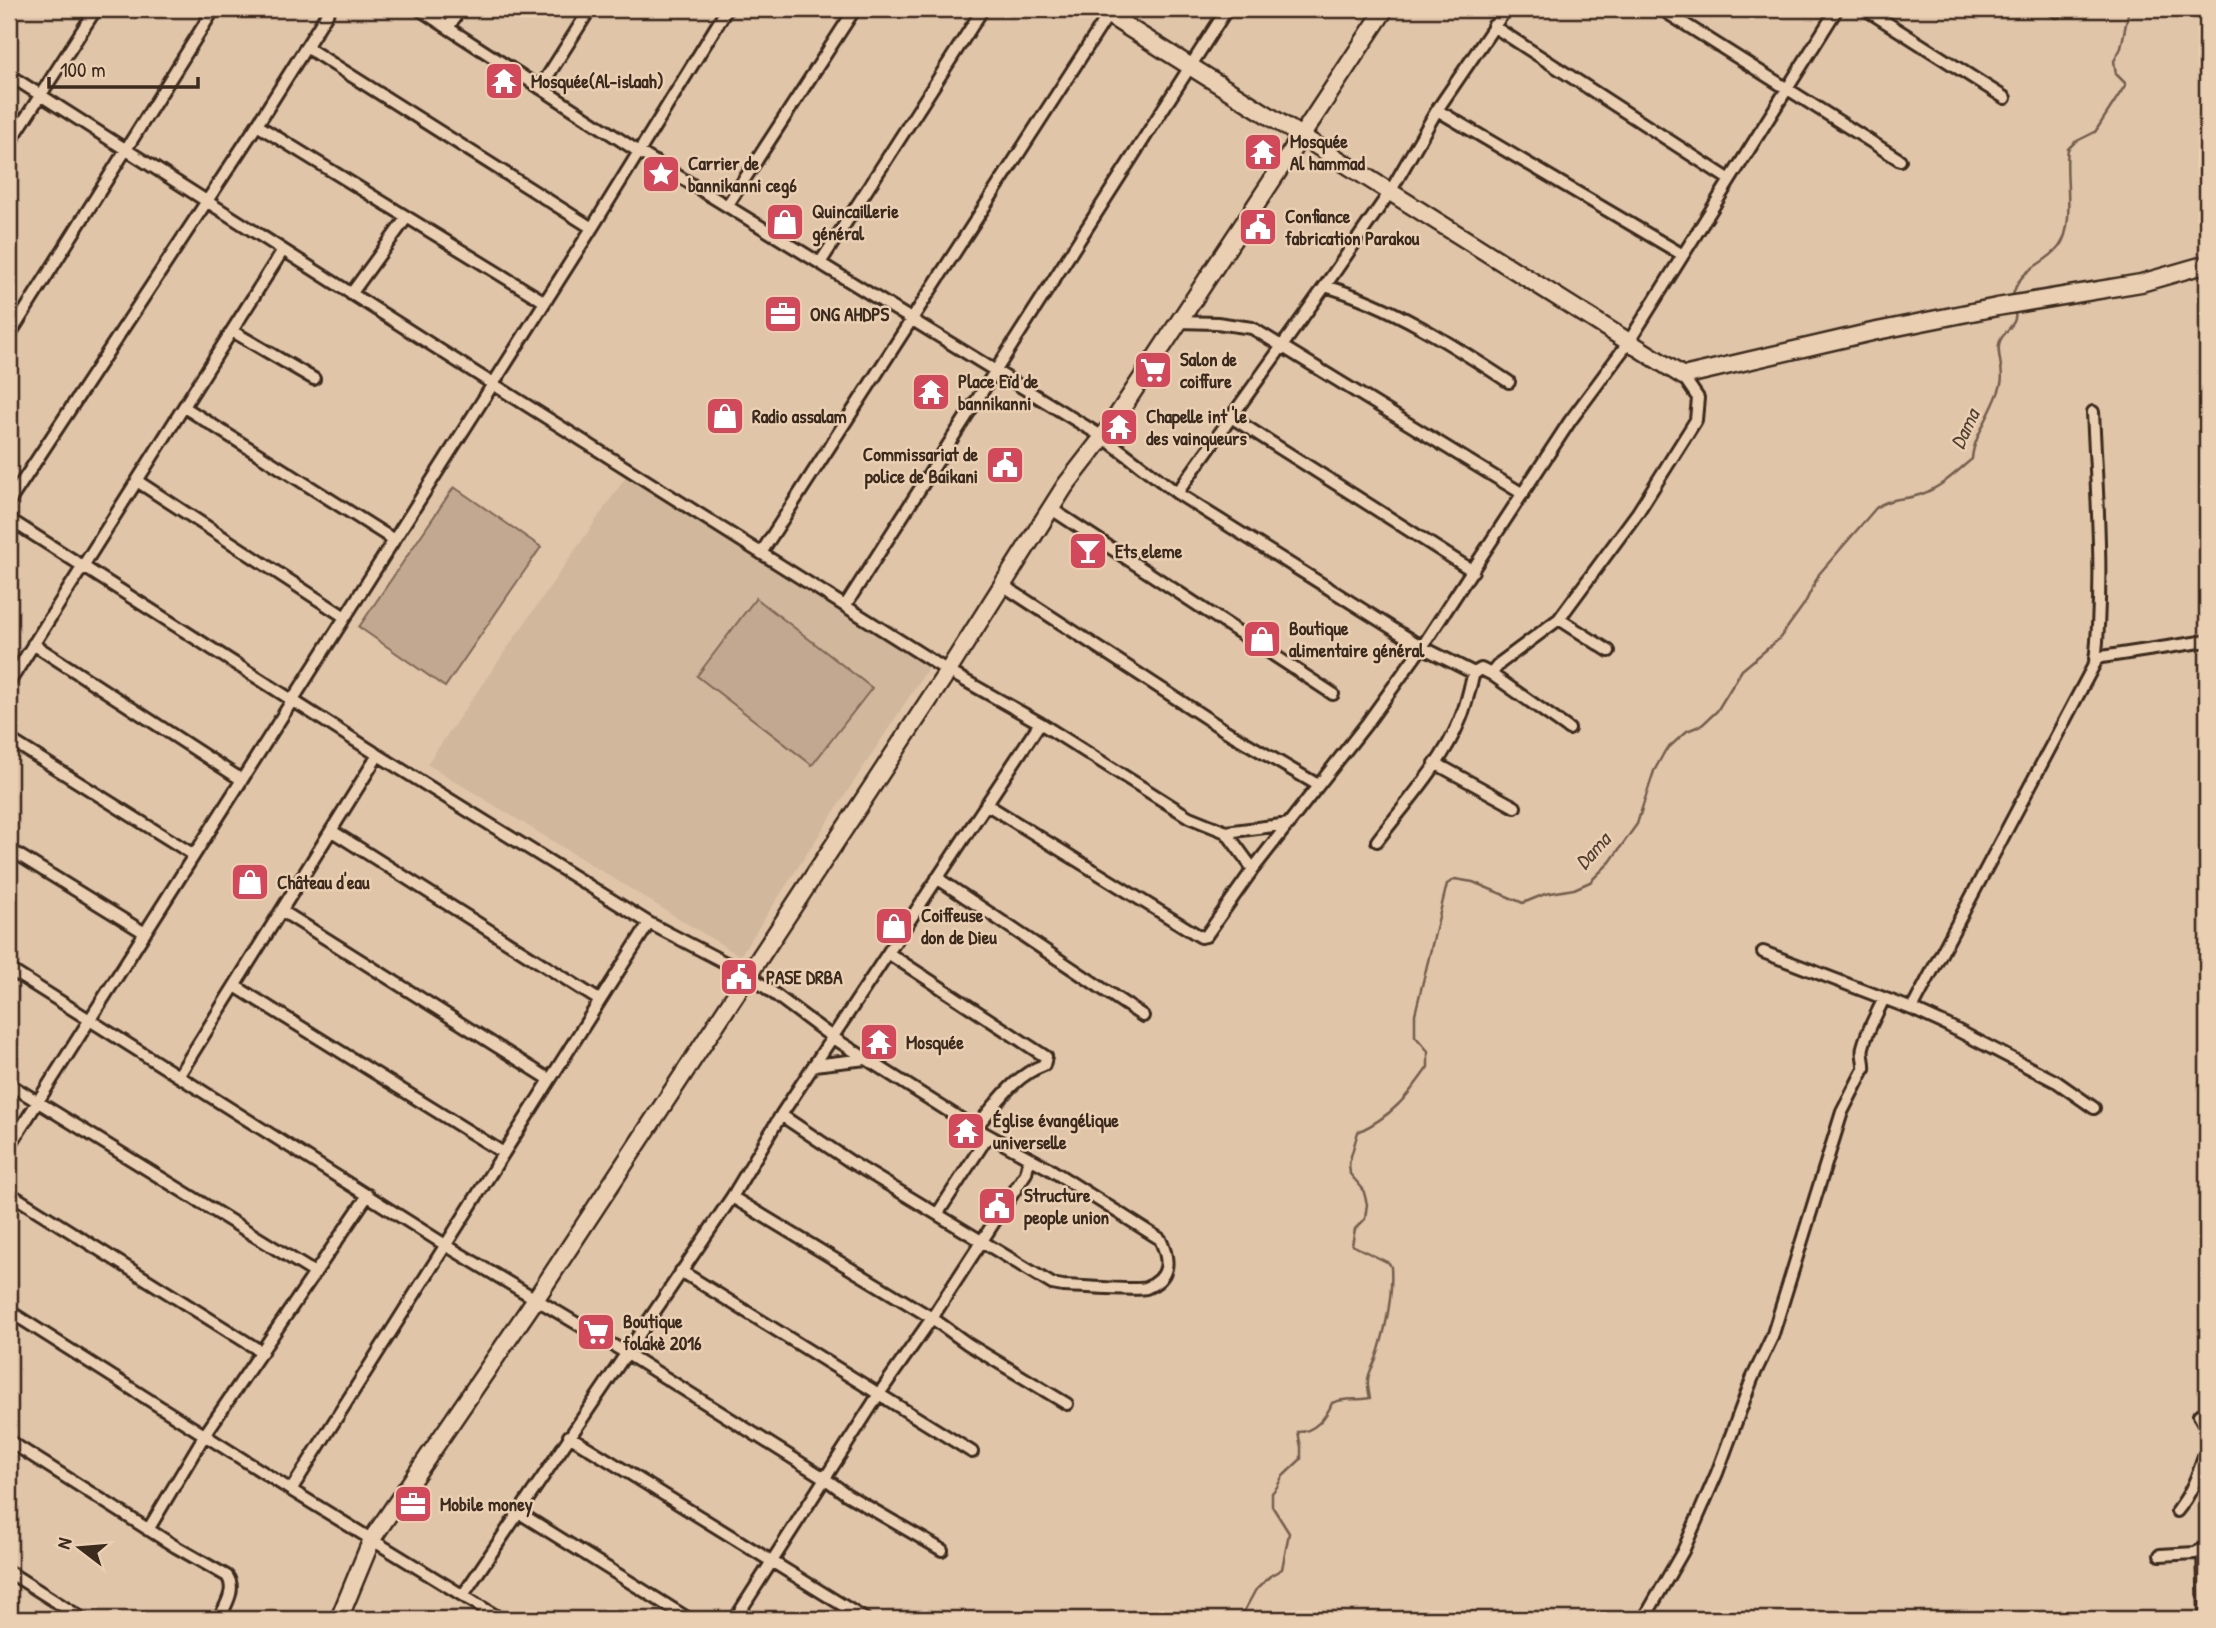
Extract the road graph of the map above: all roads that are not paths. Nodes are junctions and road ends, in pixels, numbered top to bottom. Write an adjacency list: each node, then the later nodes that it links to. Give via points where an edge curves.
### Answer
1 (96, 9): 24 (street)
2 (214, 9): 30 (street)
3 (330, 9): 19 (street)
4 (419, 9): 18 (street)
5 (460, 9): 18 (street)
6 (590, 9): 22 (street)
7 (727, 9): 31 (street)
8 (855, 9): 36 (street)
9 (983, 9): 41 (street)
10 (1227, 9): 20 (street)
11 (1385, 9): 28 (street)
12 (1506, 9): 17 (street)
13 (1661, 9): 23 (street)
14 (1838, 9): 23 (street)
15 (1865, 9): 25 (street)
16 (1104, 12): 20 (street); 46 (street)
17 (1493, 26): 26 (street); 33 (street)
18 (448, 28): 22 (street)
19 (306, 47): 27 (street); 38 (street)
20 (1191, 66): 28 (street); 52 (street)
21 (9, 75): 24 (street)
22 (540, 88): 31 (street)
23 (1787, 89): 32 (street); 33 (street)
24 (40, 96): 29 (street); 30 (street)
25 (2005, 98)
26 (1437, 110): 34 (street); 40 (street)
27 (257, 125): 35 (street); 37 (street)
28 (1301, 135): 34 (street); 47 (street)
29 (9, 144)
30 (125, 150): 35 (street); 49 (street)
31 (639, 152): 36 (street); 38 (street)
32 (1900, 160)
33 (1730, 180): 40 (street)
34 (1390, 192): 43 (street); 50 (street)
35 (206, 202): 39 (street); 64 (street)
36 (727, 206): 41 (street)
37 (407, 217): 44 (street); 45 (street)
38 (592, 228): 45 (street)
39 (282, 250): 44 (street); 48 (street)
40 (1683, 255): 50 (street)
41 (820, 263): 46 (street)
42 (2207, 264): 53 (street, via 2141,283 1872,332)
43 (1325, 286): 51 (street); 55 (street, via 1370,302 1466,353)
44 (351, 294): 56 (street)
45 (545, 302): 56 (street)
46 (911, 320): 52 (street); 68 (street)
47 (1178, 322): 51 (street, via 1252,328); 60 (street)
48 (232, 331): 54 (street); 57 (street)
49 (9, 336)
50 (1628, 343): 53 (street); 63 (street)
51 (1281, 346): 59 (street); 63 (street)
52 (996, 371): 60 (street); 72 (street)
53 (1683, 376): 74 (street, via 1698,398 1696,420 1638,512)
54 (314, 379)
55 (1509, 382)
56 (492, 384): 67 (street); 68 (street)
57 (184, 407): 61 (street); 67 (street)
58 (2093, 412): 79 (street)
59 (1231, 417): 62 (street); 70 (street)
60 (1103, 437): 62 (street); 65 (street)
61 (137, 481): 69 (street); 73 (street)
62 (1177, 493): 77 (street)
63 (1523, 494): 70 (street)
64 (9, 502)
65 (1050, 508): 71 (street); 84 (street)
66 (9, 519): 69 (street)
67 (394, 540): 73 (street)
68 (761, 553): 72 (street)
69 (82, 567): 76 (street); 85 (street)
70 (1473, 571): 77 (street)
71 (1001, 584): 80 (street); 92 (street, via 1226,732)
72 (845, 606): 80 (street)
73 (345, 617): 85 (street)
74 (1559, 619): 78 (street); 82 (street)
75 (2207, 641): 79 (street)
76 (33, 644): 83 (street); 91 (street)
77 (1422, 648): 81 (street); 92 (street)
78 (1609, 651)
79 (2095, 658): 113 (street)
80 (948, 671): 86 (street); 109 (street)
81 (1474, 673): 82 (street, via 1480,669); 90 (street, via 1459,723)
82 (1491, 674): 87 (street)
83 (9, 683)
84 (1334, 694)
85 (292, 700): 89 (street); 91 (street)
86 (1040, 723): 93 (street); 97 (street, via 1189,817)
87 (1569, 729)
88 (9, 739): 100 (street)
89 (378, 755): 96 (street); 104 (street)
90 (1436, 763): 94 (street); 98 (street)
91 (242, 780): 100 (street)
92 (1318, 785): 95 (street)
93 (986, 804): 101 (street, via 1201,937); 102 (street)
94 (1515, 807)
95 (1289, 824): 97 (street); 101 (street)
96 (331, 831): 103 (street); 112 (street)
97 (1226, 832): 101 (street)
98 (1377, 841)
99 (9, 849): 105 (street)
100 (194, 855): 105 (street)
101 (1252, 869)
102 (937, 878): 107 (street); 114 (street)
103 (282, 911): 110 (street); 120 (street)
104 (649, 923): 109 (street); 112 (street)
105 (145, 933): 115 (street)
106 (1763, 952): 111 (street)
107 (888, 953): 116 (street); 125 (street, via 1046,1057 1044,1065 1028,1070 1013,1083)
108 (9, 969): 115 (street)
109 (749, 975): 116 (street); 138 (street)
110 (235, 986): 119 (street); 128 (street)
111 (1884, 998): 113 (street); 171 (street, via 1862,1049 1864,1069 1842,1112 1772,1337 1683,1551)
112 (599, 999): 120 (street)
113 (1912, 1009): 123 (street, via 2057,1082)
114 (1143, 1016)
115 (89, 1020): 119 (street); 122 (street)
116 (832, 1037): 117 (street); 118 (street)
117 (866, 1059): 118 (street); 125 (street)
118 (814, 1065): 124 (street)
119 (179, 1075): 131 (street)
120 (549, 1079): 128 (street)
121 (9, 1084): 122 (street)
122 (37, 1102): 127 (street); 137 (street)
123 (2094, 1108)
124 (781, 1115): 132 (street); 133 (street)
125 (975, 1128): 126 (street)
126 (988, 1136): 129 (street); 133 (street)
127 (9, 1147)
128 (502, 1152): 135 (street)
129 (1029, 1157): 134 (street, via 1026,1173); 134 (street, via 1160,1239 1167,1254 1162,1278 1144,1289 1052,1284)
130 (9, 1193): 141 (street)
131 (368, 1195): 135 (street); 137 (street)
132 (732, 1197): 136 (street); 140 (street)
133 (937, 1213): 134 (street)
134 (981, 1241): 140 (street)
135 (447, 1245): 138 (street); 153 (street)
136 (681, 1271): 142 (street); 143 (street)
137 (315, 1273): 141 (street)
138 (535, 1300): 142 (street); 157 (street)
139 (9, 1311): 147 (street)
140 (932, 1318): 143 (street); 144 (street)
141 (262, 1352): 147 (street)
142 (626, 1353): 148 (street); 152 (street)
143 (879, 1394): 151 (street); 152 (street)
144 (1067, 1404)
145 (2199, 1415): 146 (street)
146 (2207, 1429)
147 (204, 1436): 153 (street); 156 (street)
148 (569, 1436): 155 (street); 161 (street)
149 (9, 1441): 156 (street)
150 (2207, 1448): 154 (street, via 2195,1484)
151 (972, 1452)
152 (827, 1479): 158 (street); 161 (street)
153 (290, 1490): 157 (street)
154 (2177, 1511)
155 (518, 1512): 163 (street); 168 (street)
156 (148, 1530): 165 (street, via 232,1581)
157 (372, 1539): 163 (street); 166 (street)
158 (942, 1550)
159 (2206, 1551): 160 (street); 172 (street)
160 (2160, 1555)
161 (771, 1562): 169 (street); 170 (street)
162 (9, 1572): 164 (street)
163 (463, 1595): 167 (street)
164 (83, 1619)
165 (219, 1619)
166 (339, 1619)
167 (501, 1619)
168 (689, 1619)
169 (735, 1619)
170 (865, 1619)
171 (1644, 1619)
172 (2205, 1619)

